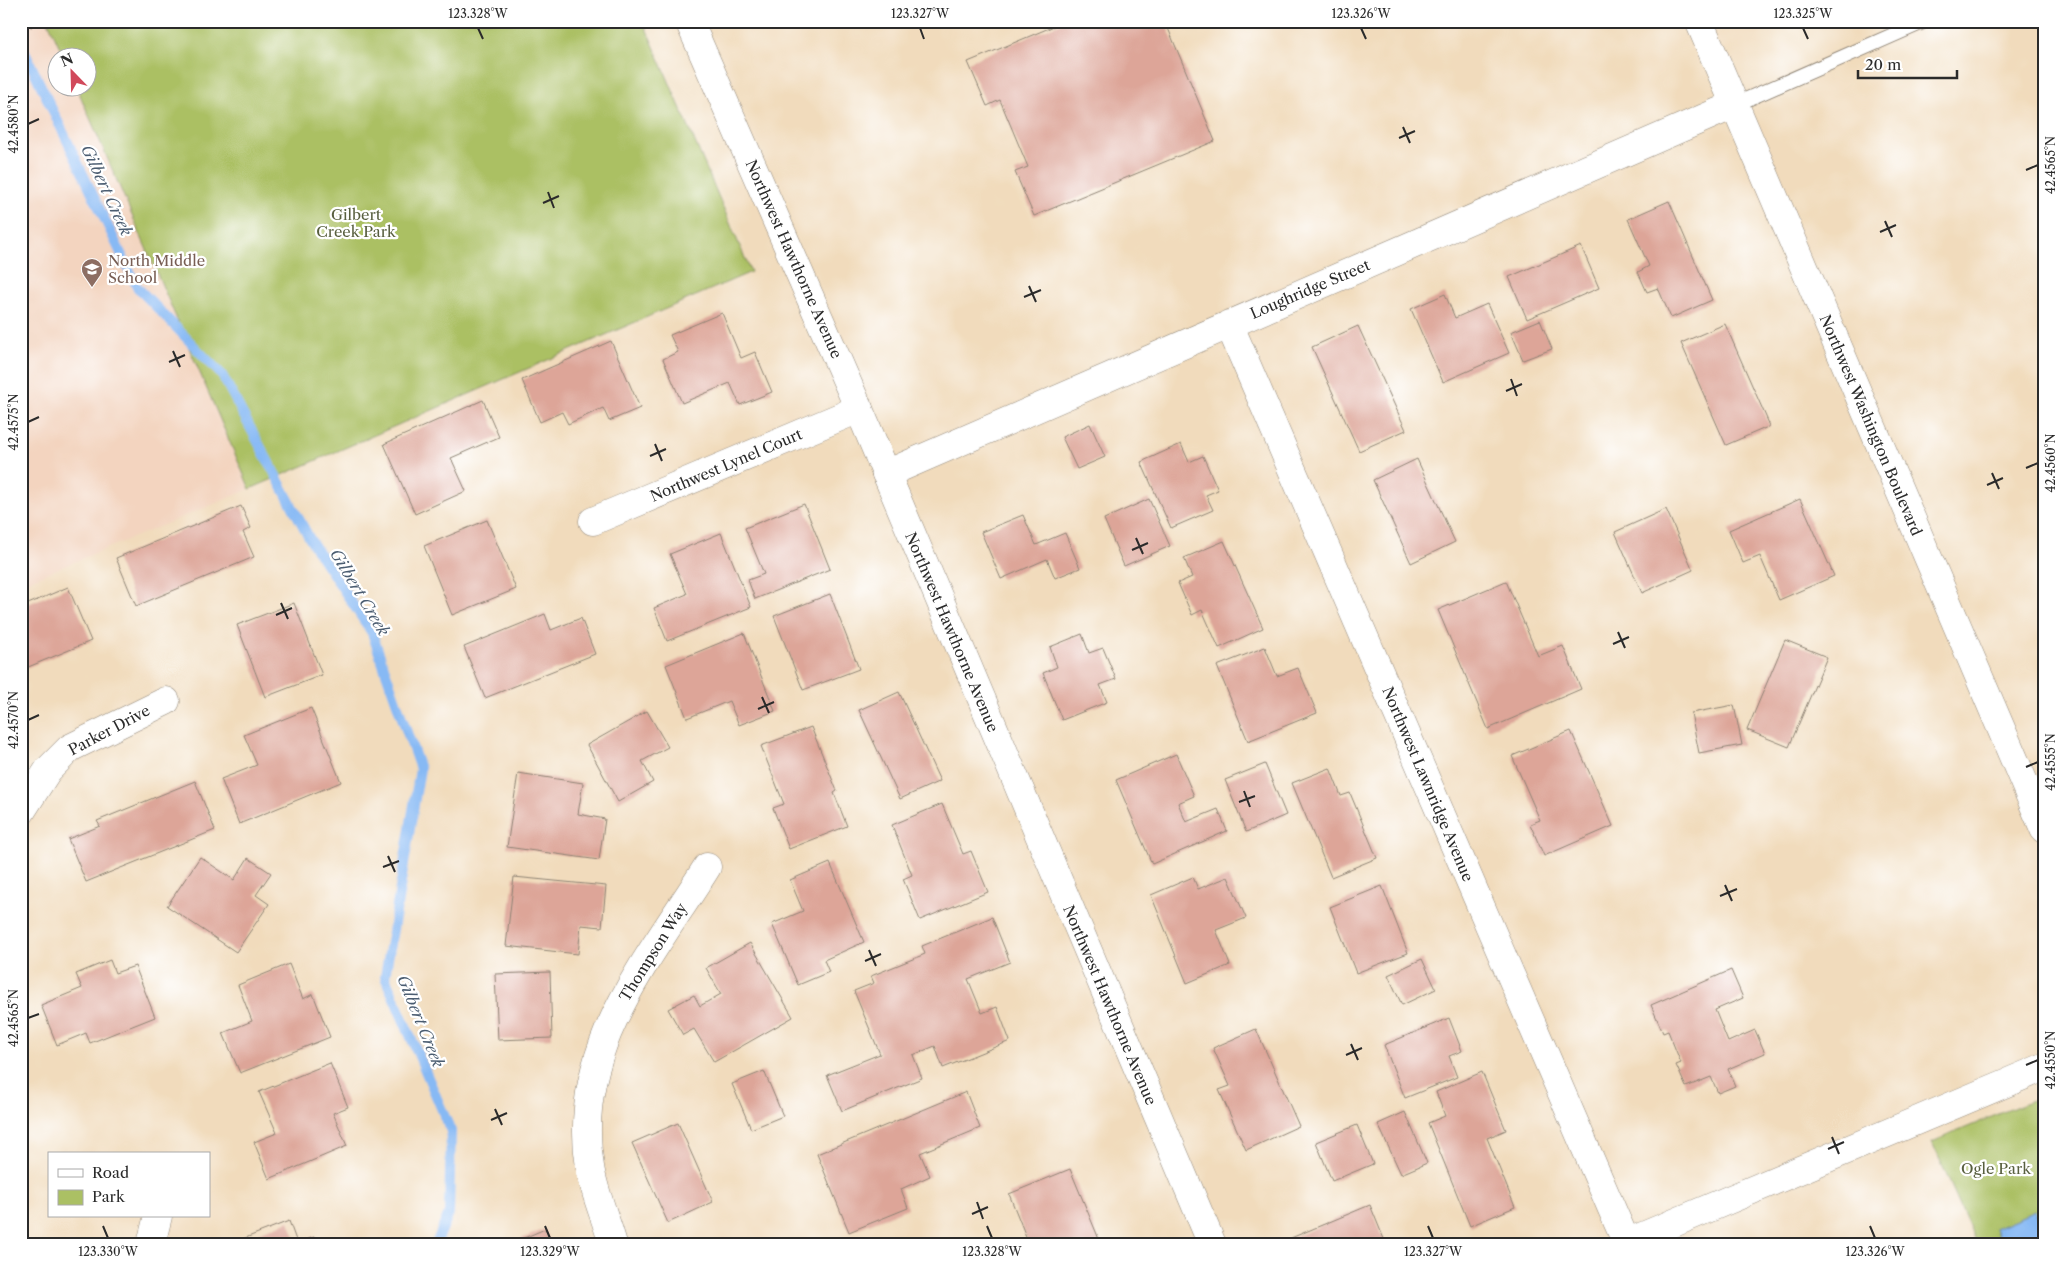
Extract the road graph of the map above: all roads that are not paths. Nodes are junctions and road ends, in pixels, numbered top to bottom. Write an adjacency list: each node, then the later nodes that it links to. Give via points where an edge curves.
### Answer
1 (690, 21): 6 (street, Northwest Hawthorne Avenue)
2 (1700, 21): 4 (street, Northwest Washington Boulevard)
3 (1925, 21): 4 (lane)
4 (1734, 105): 5 (street, Loughridge Street); 11 (street, Northwest Washington Boulevard)
5 (1229, 324): 7 (street, Loughridge Street); 15 (street, Northwest Lawnridge Avenue)
6 (859, 409): 7 (street, Northwest Hawthorne Avenue); 8 (street, Northwest Lynel Court)
7 (886, 474): 18 (street, Northwest Hawthorne Avenue)
8 (593, 521)
9 (166, 701): 10 (street, Parker Drive, via 70,748 48,770)
10 (21, 812)
11 (2044, 828)
12 (706, 867): 17 (street, Thompson Way, via 624,994 599,1052 587,1100 590,1168)
13 (2044, 1067): 15 (street)
14 (158, 1218): 16 (street)
15 (1626, 1243)
16 (152, 1244)
17 (614, 1244)
18 (1212, 1244)

